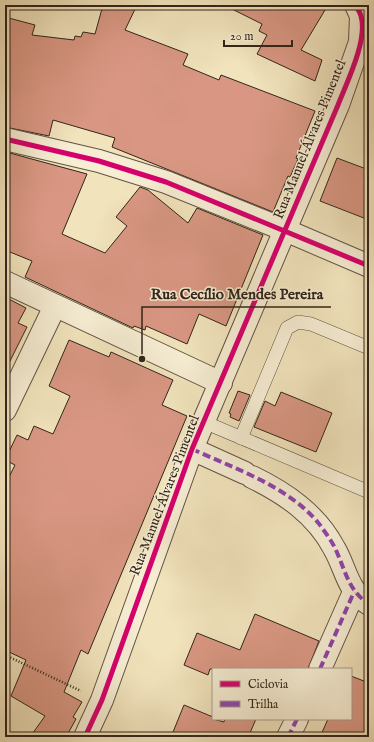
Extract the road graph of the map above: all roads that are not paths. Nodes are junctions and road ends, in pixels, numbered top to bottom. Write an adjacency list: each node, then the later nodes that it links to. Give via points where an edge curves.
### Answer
1 (362, 11): 3 (street, Rua Manuel Álvares Pimentel, via 360,42 355,59)
2 (5, 139): 3 (street, via 99,161 166,182)
3 (285, 230): 4 (street); 8 (street, Rua Manuel Álvares Pimentel)
4 (369, 266)
5 (5, 282): 6 (street)
6 (55, 306): 8 (street); 9 (street)
7 (369, 348): 11 (lane, via 311,324 298,322 287,328)
8 (221, 383): 10 (street, Rua Manuel Álvares Pimentel)
9 (5, 410)
10 (204, 422): 11 (lane); 12 (street, Rua Manuel Álvares Pimentel)
11 (241, 438): 13 (lane)
12 (192, 450): 14 (street, via 248,475 294,501 319,524 335,548); 17 (street, Rua Manuel Álvares Pimentel, via 102,700)
13 (369, 492)
14 (361, 598): 15 (street)
15 (321, 668)
16 (296, 720): 18 (street)
17 (85, 737)
18 (288, 737)

